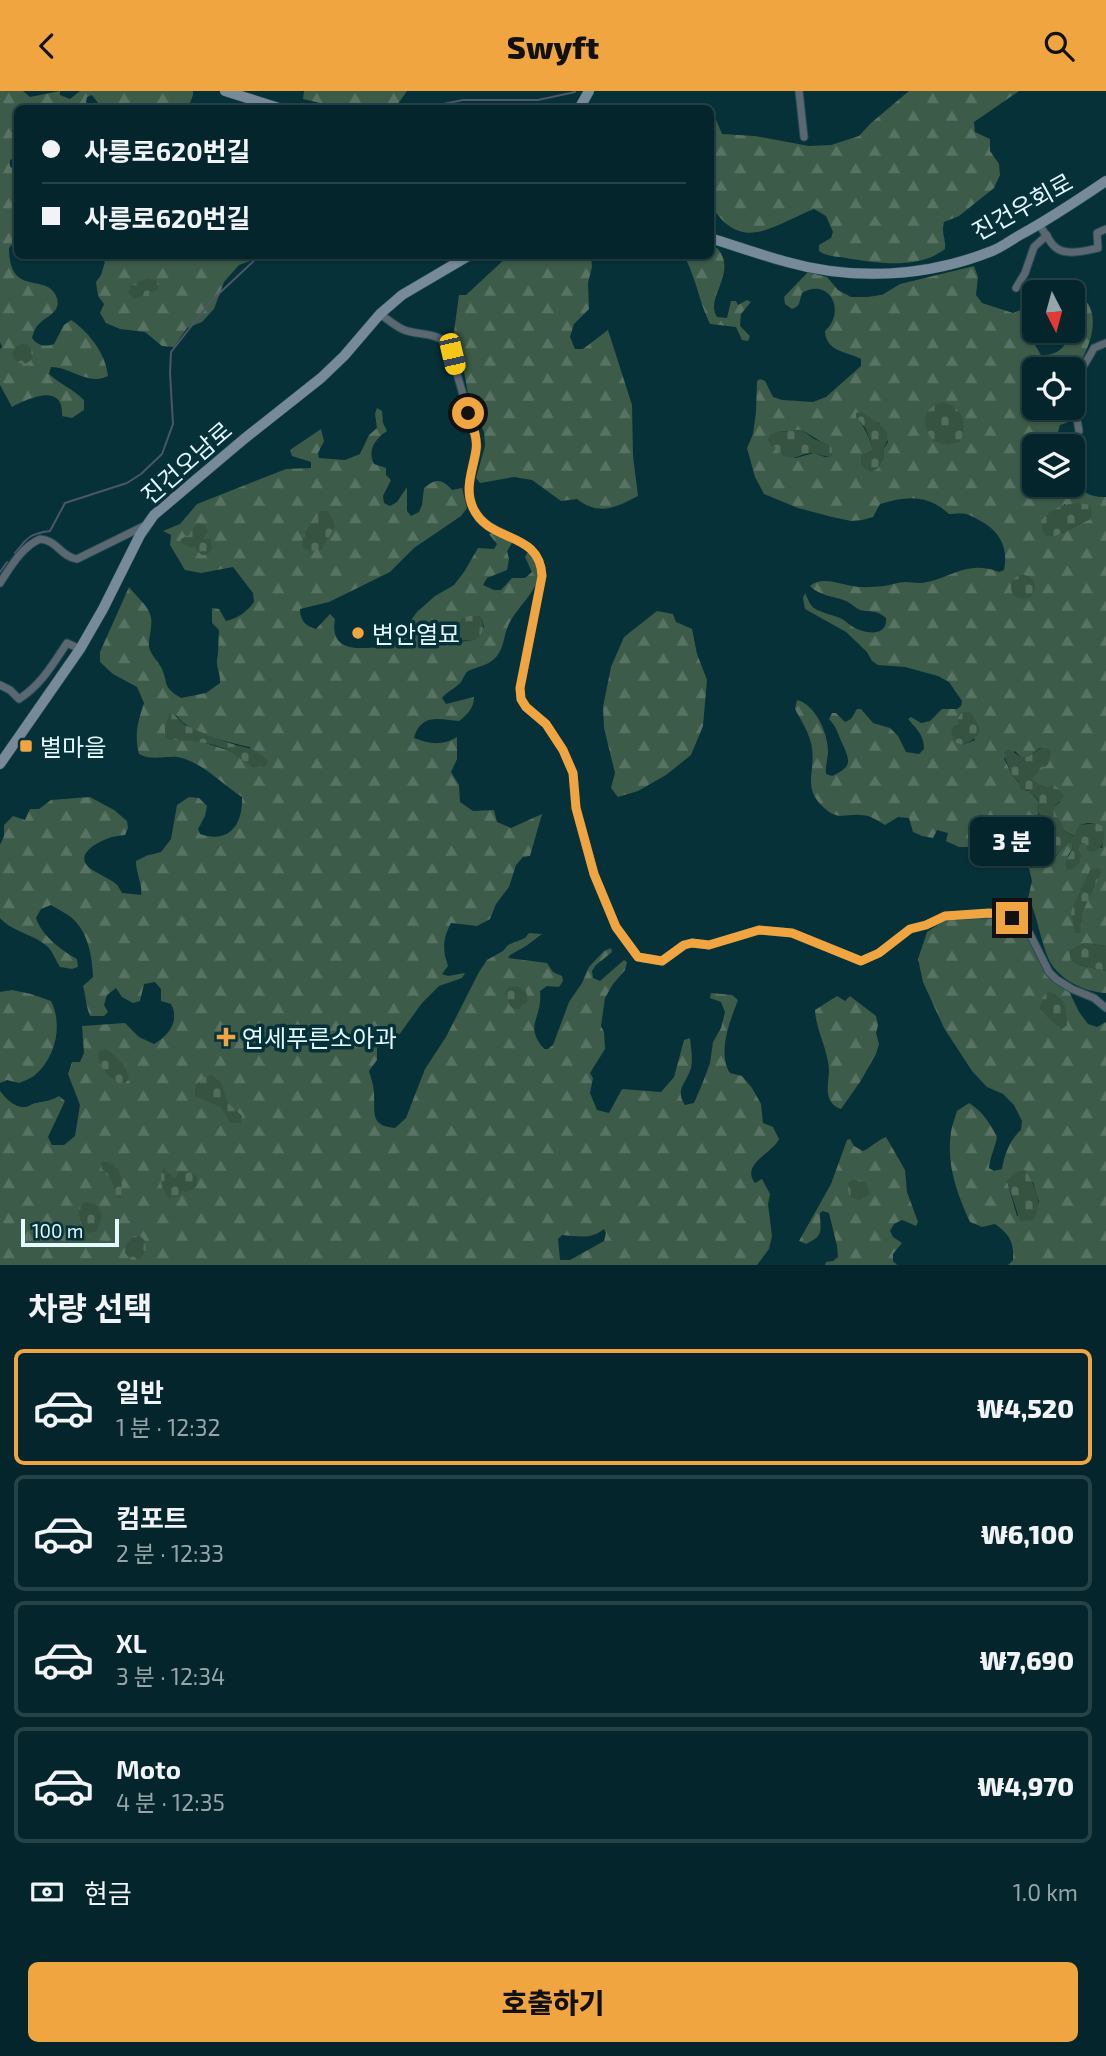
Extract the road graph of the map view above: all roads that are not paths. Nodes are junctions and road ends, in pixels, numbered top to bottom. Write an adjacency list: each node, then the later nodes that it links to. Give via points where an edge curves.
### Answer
1 (225, 91): 3 (main road)
2 (799, 91): 4 (street)
3 (269, 105)
4 (804, 137)
5 (1106, 181): 6 (main road, 진건우회로)
6 (1039, 225): 8 (street); 9 (main road, 진건우회로, via 994,250 949,265 891,274 803,266)
7 (1106, 229): 8 (street, via 1097,233 1098,249 1077,252 1054,246)
8 (1047, 235): 11 (street, via 1034,247)
9 (714, 239)
10 (465, 259): 12 (main road, 진건오남로, via 413,288)
11 (1016, 288)
12 (380, 314): 15 (main road, 진건오남로, via 332,368 162,506); 20 (street, via 404,330 429,334 448,345 476,439 469,477 473,509 492,529 524,543 541,564 521,699 563,750 573,773 576,808 594,874 616,927 638,957 662,961 684,945 709,945 759,930 792,933 861,961 910,929 945,916 1003,914 1023,925 1056,979)
13 (1106, 343): 14 (street, via 1094,348 1074,386)
14 (1079, 431)
15 (146, 524): 16 (street, via 77,559 67,557 46,540 36,540); 17 (main road, 진건오남로)
16 (0, 583)
17 (80, 649): 18 (street, via 67,643 42,680 19,699); 19 (main road, 진건오남로)
18 (0, 685)
19 (0, 764)
20 (1106, 1008)

